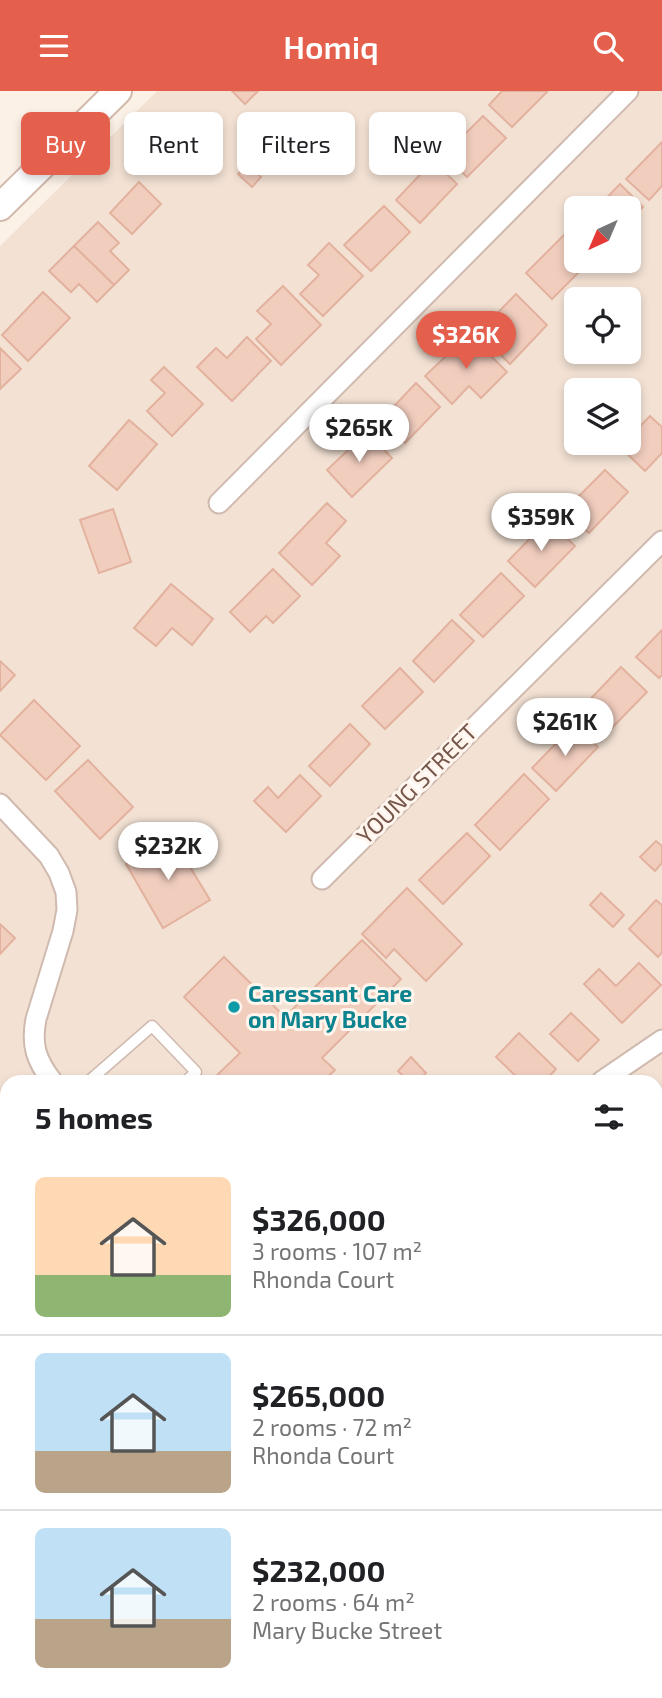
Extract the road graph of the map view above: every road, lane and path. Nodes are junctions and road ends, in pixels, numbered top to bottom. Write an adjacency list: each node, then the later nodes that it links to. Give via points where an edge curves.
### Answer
1 (118, 91): 3 (main road)
2 (628, 91): 4 (street)
3 (0, 207)
4 (219, 503)
5 (662, 541): 7 (street, YOUNG STREET)
6 (0, 804): 9 (street, via 49,856 66,892 67,911 33,1034)
7 (321, 879)
8 (662, 1040): 12 (street)
9 (48, 1075)
10 (96, 1075): 11 (lane, via 152,1026 196,1072)
11 (193, 1075)
12 (611, 1075)

